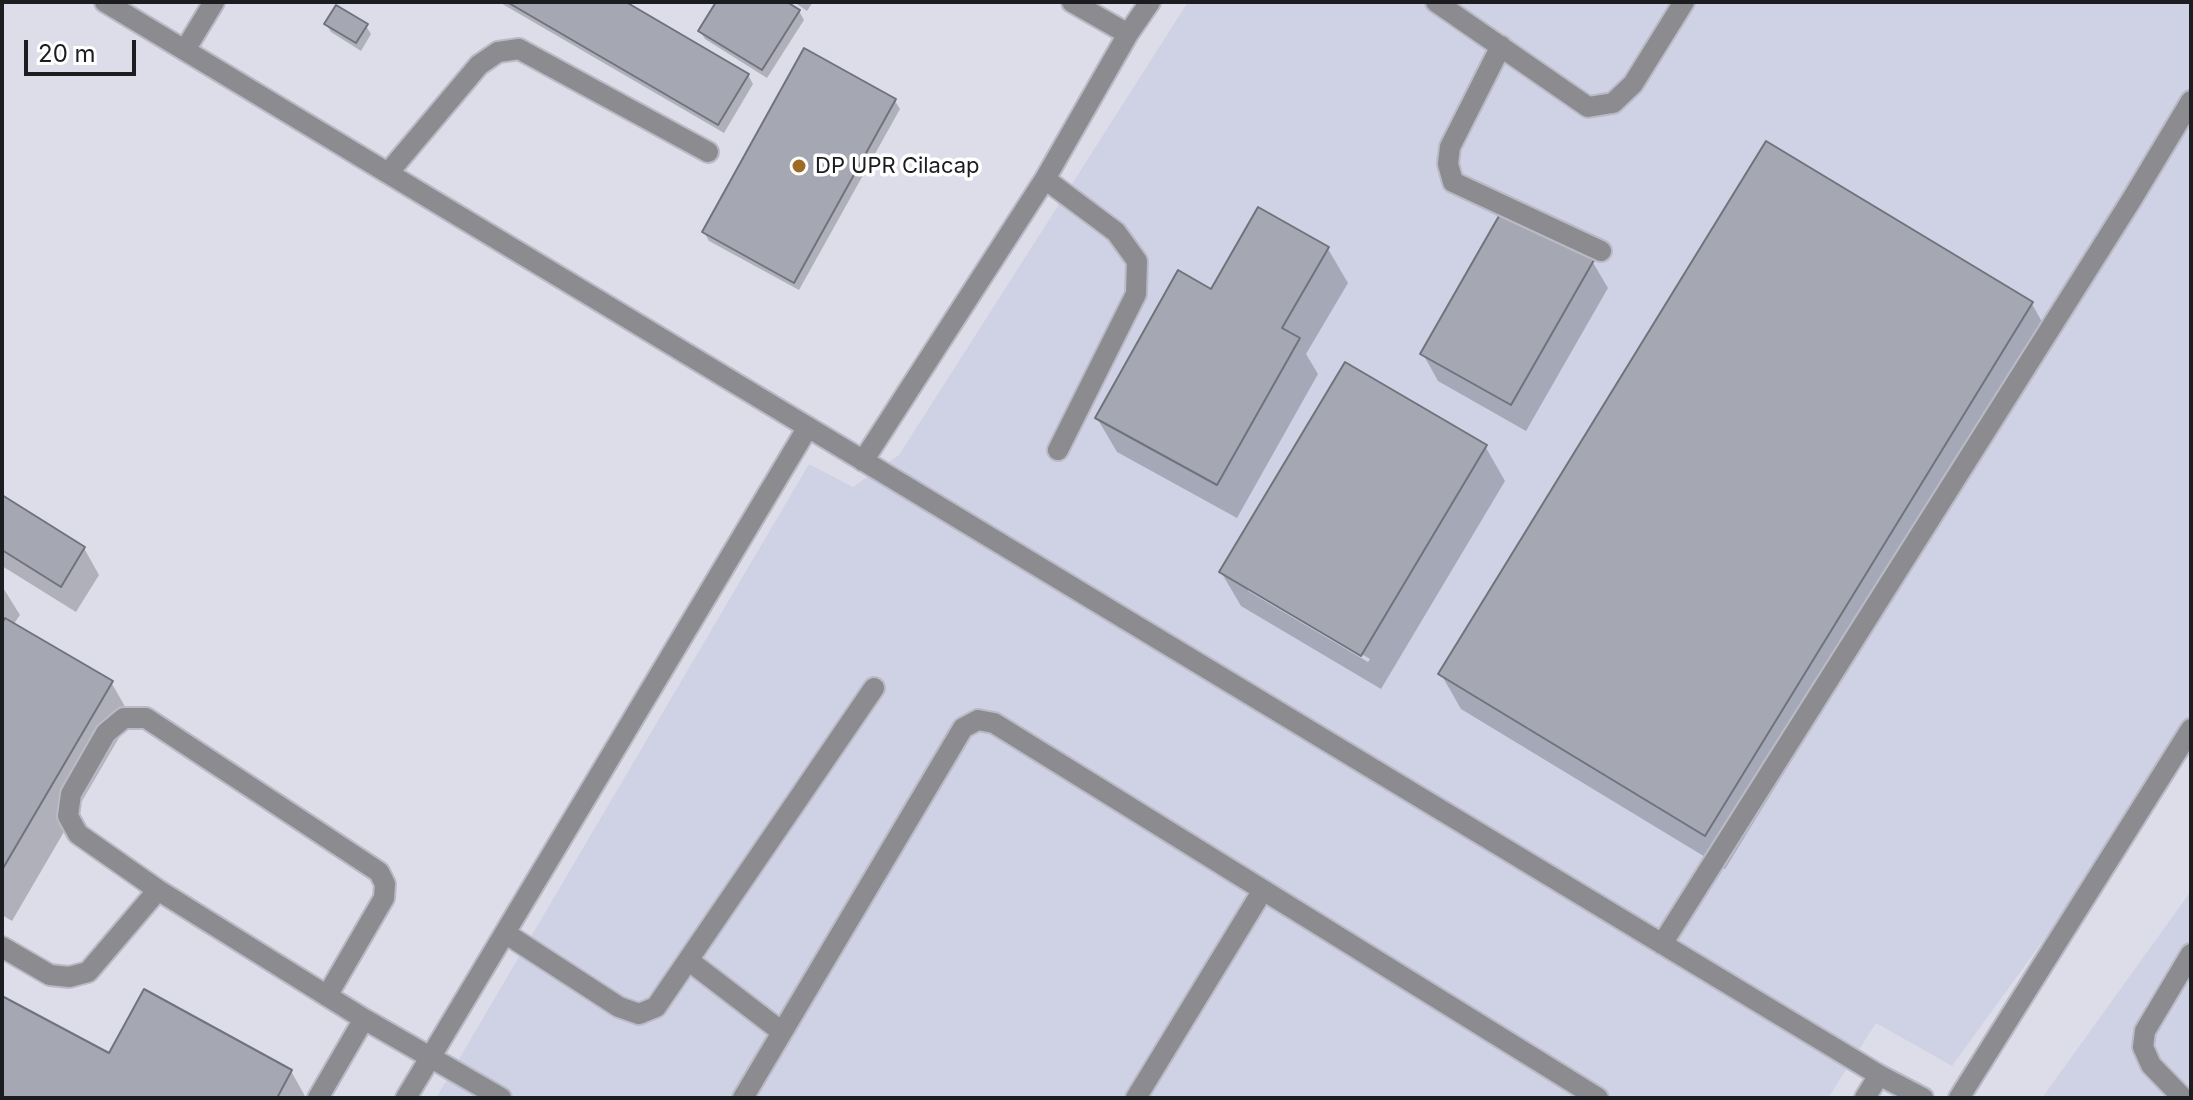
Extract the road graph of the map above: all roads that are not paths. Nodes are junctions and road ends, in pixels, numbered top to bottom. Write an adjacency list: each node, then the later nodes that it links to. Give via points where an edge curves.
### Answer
1 (105, 2): 9 (lane)
2 (214, 2): 9 (lane)
3 (1072, 2): 7 (lane)
4 (1150, 2): 7 (lane)
5 (1684, 2): 8 (lane, via 1633,84 1613,103 1588,107)
6 (1450, 6): 8 (lane)
7 (1128, 34): 13 (lane)
8 (1501, 46): 14 (lane, via 1450,147 1453,182)
9 (185, 50): 12 (lane)
10 (2191, 101): 23 (lane)
11 (708, 152): 12 (lane, via 519,49 498,52 479,65)
12 (388, 173): 15 (lane)
13 (1045, 179): 16 (lane, via 1116,232 1137,261 1136,294); 17 (lane)
14 (1601, 251)
15 (808, 427): 17 (lane); 22 (lane)
16 (1058, 450)
17 (863, 461): 23 (lane)
18 (874, 688): 26 (lane)
19 (2191, 729): 40 (lane)
20 (158, 890): 24 (lane, via 88,972 50,975); 27 (lane); 27 (lane, via 78,834 68,816 71,794 85,769 106,733 124,718 146,718 379,872 384,898)
21 (1263, 890): 29 (lane, via 994,723 978,720 963,728); 36 (lane); 37 (lane)
22 (505, 933): 26 (lane, via 619,1007 639,1014 656,1007); 30 (lane)
23 (1662, 944): 31 (lane)
24 (2, 947)
25 (2191, 954): 41 (lane, via 2145,1031 2143,1047 2151,1065)
26 (688, 960): 29 (lane)
27 (327, 996): 28 (lane)
28 (364, 1019): 30 (lane); 32 (lane)
29 (782, 1032): 35 (lane)
30 (430, 1058): 33 (lane); 34 (lane)
31 (1879, 1075): 38 (lane); 39 (lane)
32 (318, 1098)
33 (406, 1098)
34 (501, 1098)
35 (743, 1098)
36 (1136, 1098)
37 (1598, 1098)
38 (1865, 1098)
39 (1923, 1098)
40 (1959, 1098)
41 (2183, 1098)

